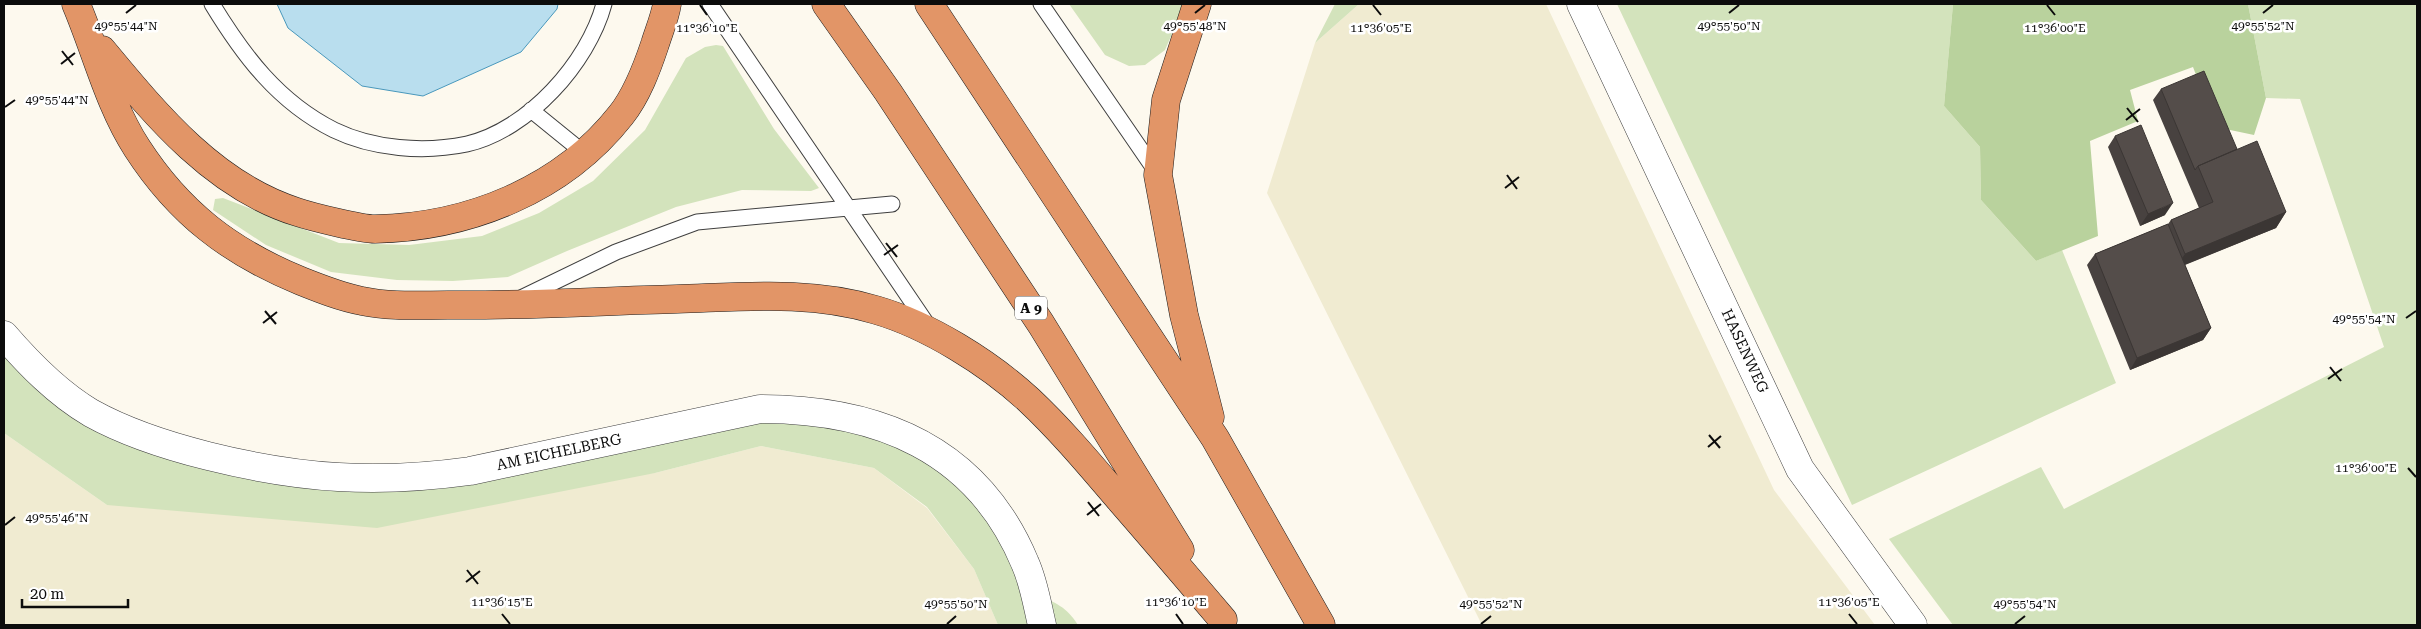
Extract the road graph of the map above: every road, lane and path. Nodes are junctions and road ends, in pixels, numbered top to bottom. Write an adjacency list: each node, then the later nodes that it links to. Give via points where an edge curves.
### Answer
1 (76, 4): 11 (highway)
2 (212, 4): 12 (lane, via 274,88 333,130 362,142 428,148 468,144 500,131)
3 (604, 4): 12 (lane, via 588,43 572,68)
4 (667, 4): 13 (highway, via 647,70 622,115)
5 (710, 4): 16 (lane)
6 (826, 4): 21 (highway, A 9, via 1041,324)
7 (929, 4): 20 (highway)
8 (1041, 4): 14 (lane)
9 (1197, 4): 14 (highway, via 1166,100)
10 (1581, 4): 24 (street, HASENWEG, via 1800,470)
11 (90, 36): 13 (highway, via 148,106 208,163 233,182 297,212 373,229 434,224 486,211 534,190); 17 (highway, via 117,110 135,145 160,182 218,237 249,257 327,291 362,301)
12 (531, 110): 13 (lane)
13 (584, 153)
14 (1158, 175): 20 (highway, via 1184,314)
15 (892, 204): 16 (lane)
16 (847, 209): 17 (lane, via 697,222 616,252); 18 (lane)
17 (507, 306): 18 (highway, via 816,297 877,310)
18 (934, 334): 21 (highway, via 987,367 1028,399 1076,449)
19 (4, 335): 22 (street, AM EICHELBERG, via 56,388 91,412 133,433 180,449 306,476 423,478 470,471 760,408 836,414 878,424 942,456 969,477 991,502 1025,563)
20 (1215, 438): 23 (highway)
21 (1225, 623)
22 (1042, 625)
23 (1321, 625)
24 (1913, 625)

